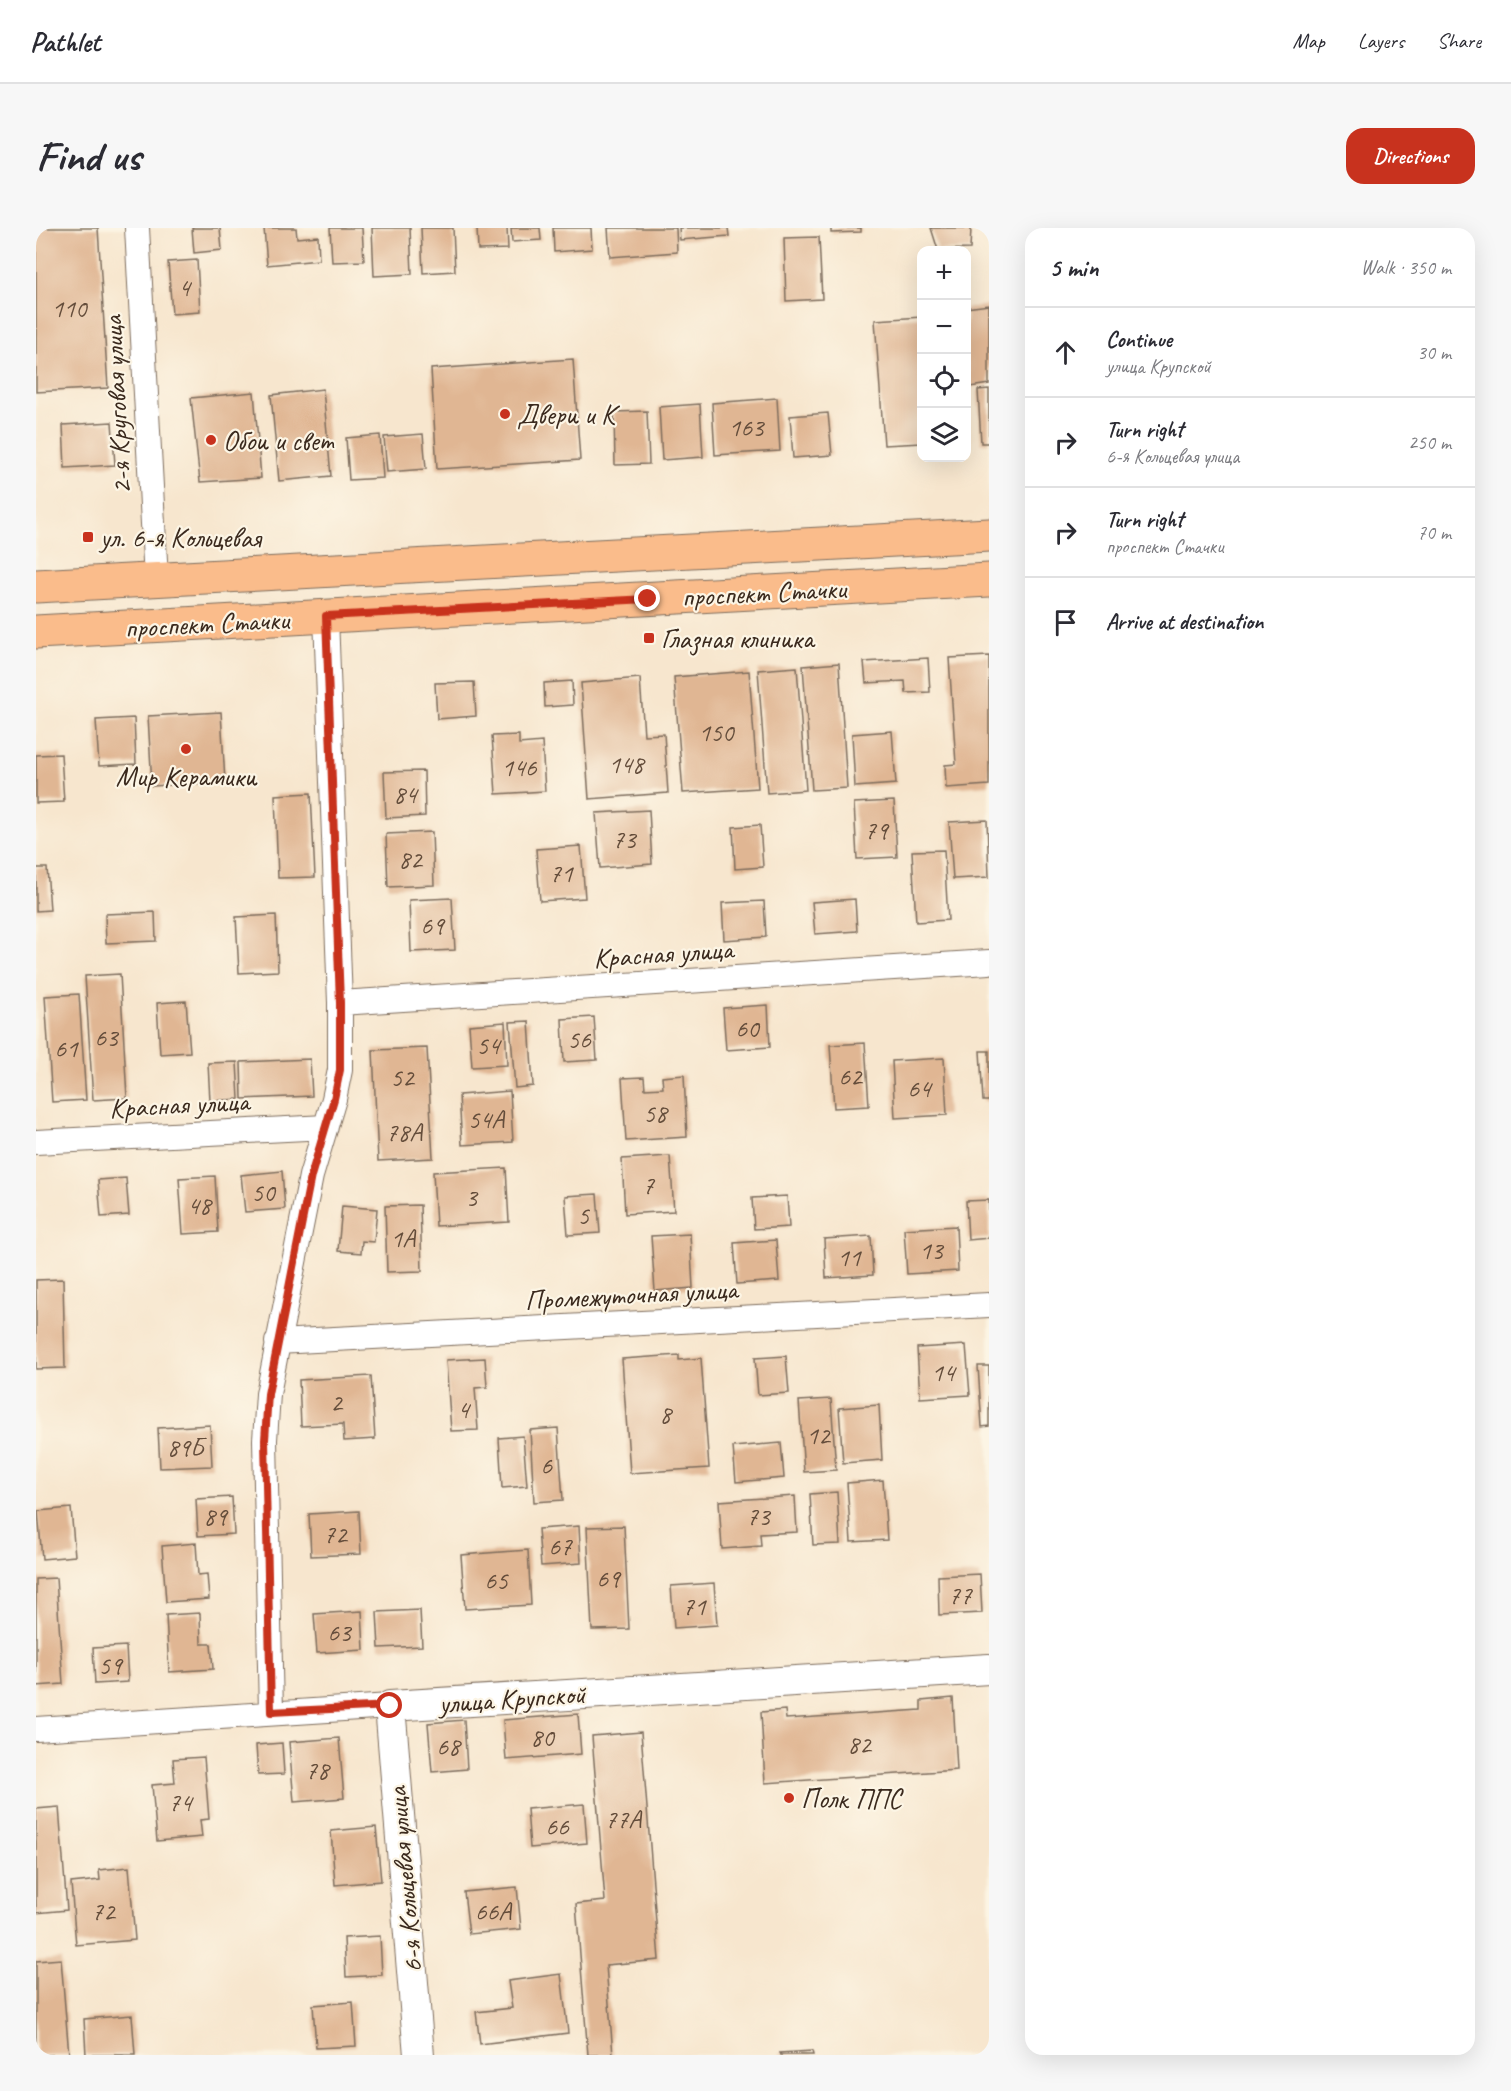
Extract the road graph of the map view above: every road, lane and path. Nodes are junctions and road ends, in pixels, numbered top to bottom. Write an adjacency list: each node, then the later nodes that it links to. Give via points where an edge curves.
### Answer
1 (137, 228): 3 (street, 2-я Круговая улица)
2 (989, 535): 3 (main road, проспект Стачки)
3 (156, 579): 5 (main road, проспект Стачки)
4 (989, 580): 6 (main road, проспект Стачки)
5 (36, 586)
6 (326, 616): 7 (main road, проспект Стачки); 9 (street)
7 (36, 632)
8 (989, 962): 9 (street, Красная улица)
9 (340, 1003): 10 (street, via 340,1070)
10 (326, 1127): 11 (street, Красная улица); 13 (street, via 311,1176)
11 (36, 1142)
12 (989, 1305): 13 (street, Промежуточная улица)
13 (277, 1342): 16 (street, via 265,1440)
14 (989, 1669): 15 (street, улица Крупской)
15 (390, 1706): 16 (street, улица Крупской); 18 (street, 6-я Кольцевая улица)
16 (271, 1712): 17 (street, улица Крупской)
17 (36, 1729)
18 (418, 2055)

